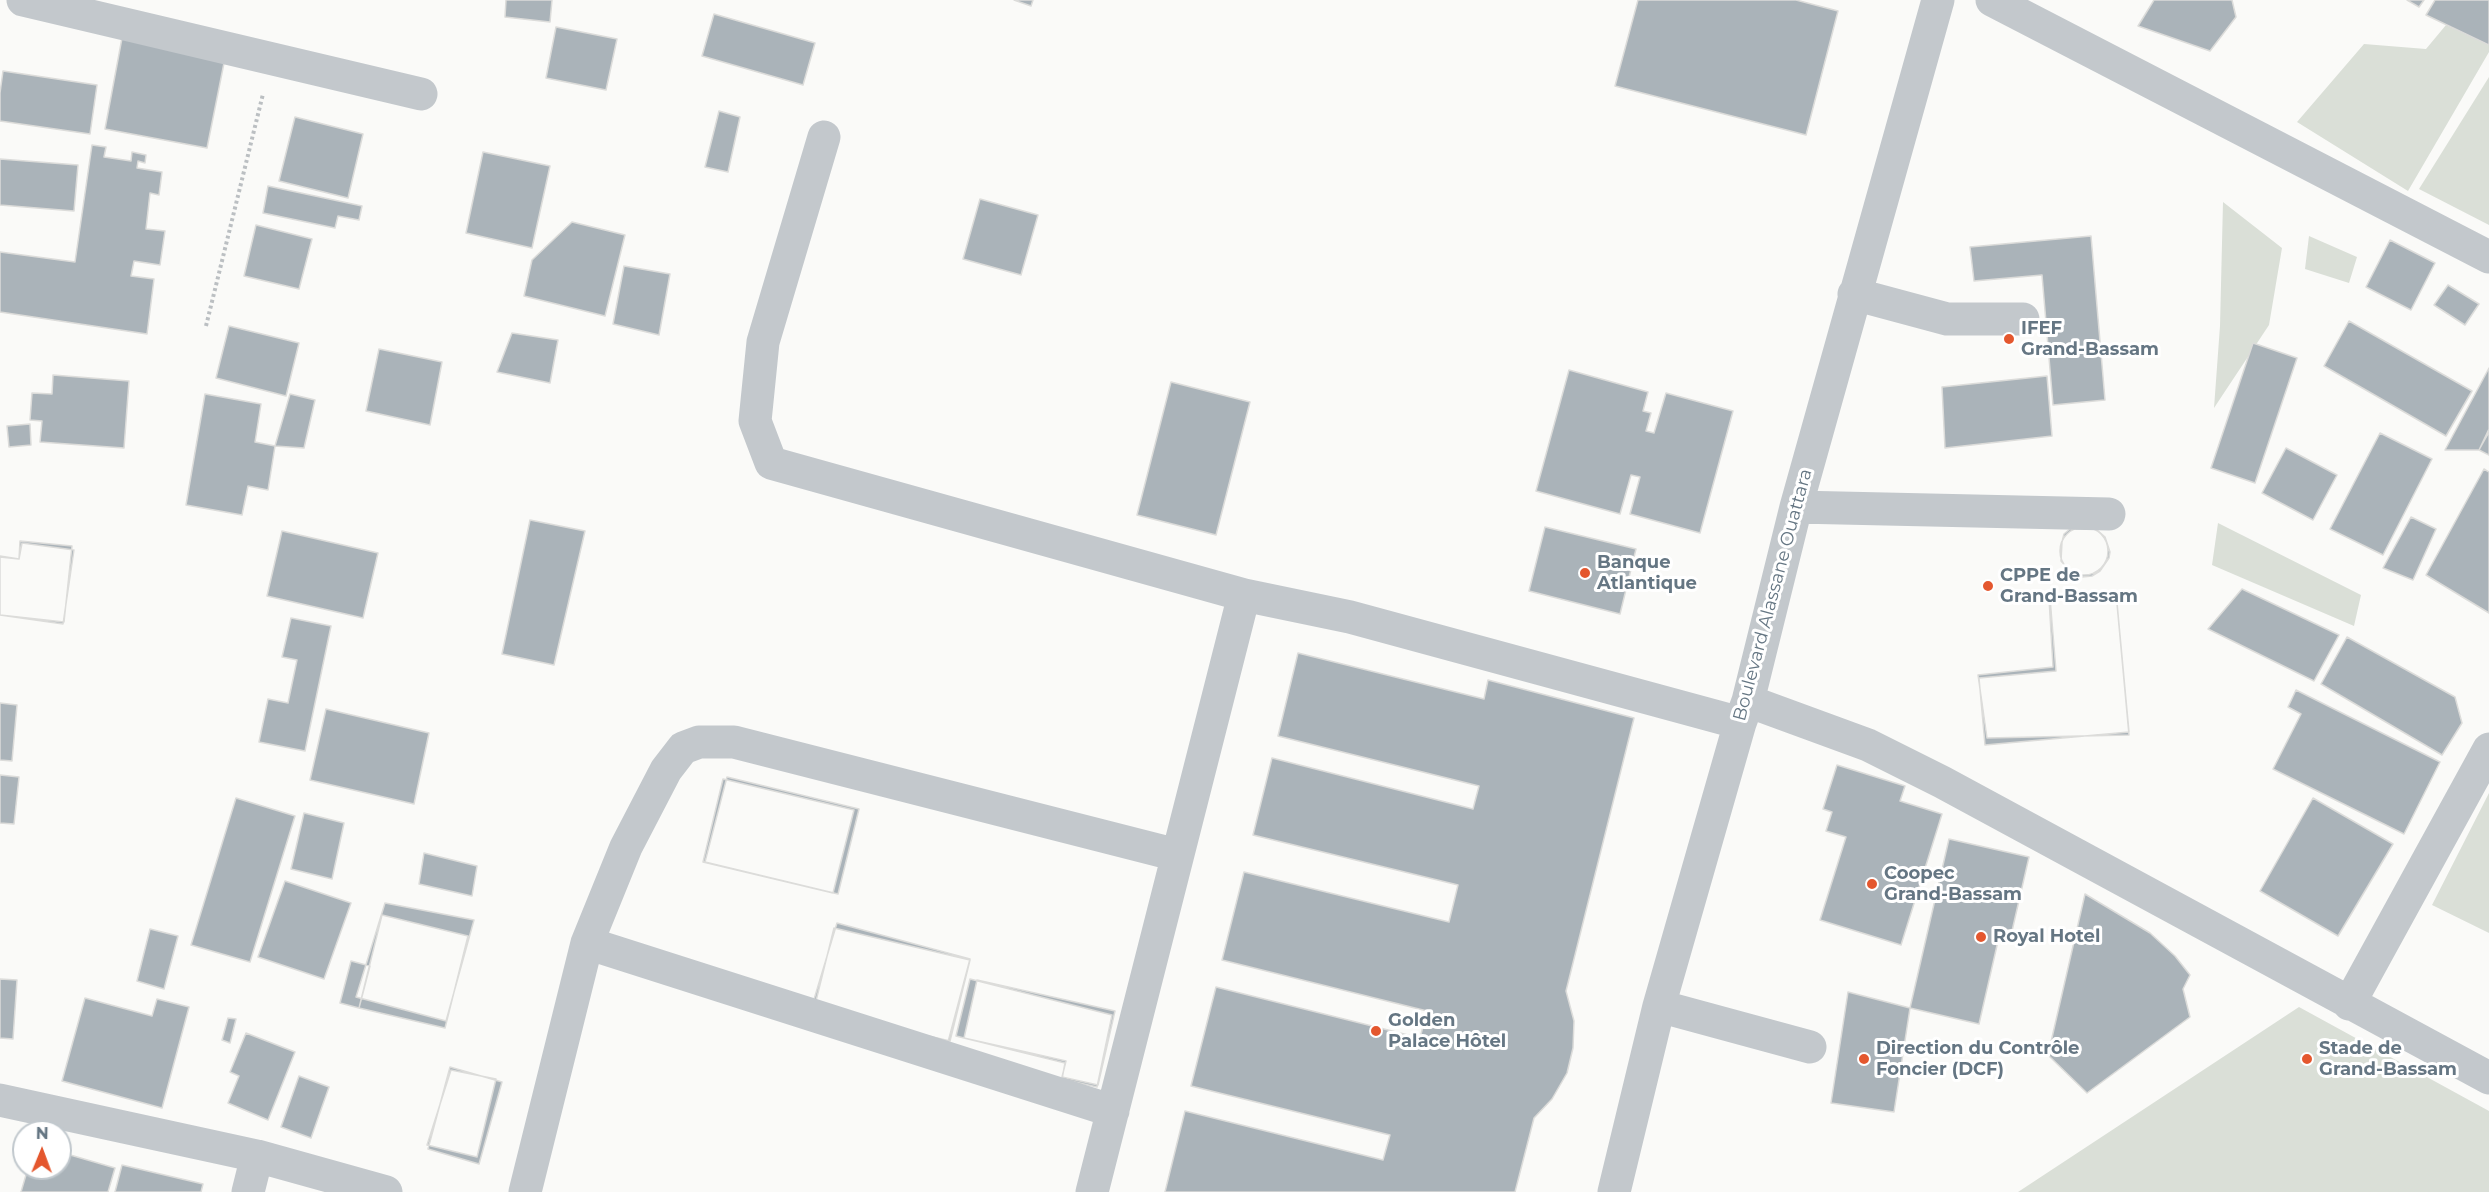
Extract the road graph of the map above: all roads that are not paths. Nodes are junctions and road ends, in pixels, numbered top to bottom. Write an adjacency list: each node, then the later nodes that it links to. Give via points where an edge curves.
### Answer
1 (23, 0): 4 (street)
2 (1938, 0): 7 (street, Boulevard Alassane Ouattara)
3 (1992, 0): 6 (street)
4 (421, 94)
5 (824, 137): 11 (street, via 763,342 754,422 771,463)
6 (2489, 256)
7 (1854, 294): 8 (street, via 1947,319); 9 (street, Boulevard Alassane Ouattara)
8 (2023, 319)
9 (1796, 507): 10 (street); 12 (street, Boulevard Alassane Ouattara)
10 (2109, 514)
11 (1244, 595): 12 (street); 14 (street)
12 (1744, 712): 16 (street, via 1868,745 2025,825); 17 (street, Boulevard Alassane Ouattara)
13 (2489, 749): 16 (street)
14 (1178, 855): 15 (street, via 734,742 699,742 683,748 666,770 626,847); 21 (street)
15 (587, 943): 21 (street); 25 (street)
16 (2349, 1004): 19 (street)
17 (1659, 1006): 18 (street); 27 (street, Boulevard Alassane Ouattara)
18 (1810, 1047)
19 (2489, 1078)
20 (0, 1100): 22 (street)
21 (1113, 1111): 26 (street)
22 (257, 1156): 23 (street); 24 (street)
23 (249, 1192)
24 (386, 1192)
25 (525, 1192)
26 (1092, 1192)
27 (1614, 1192)

